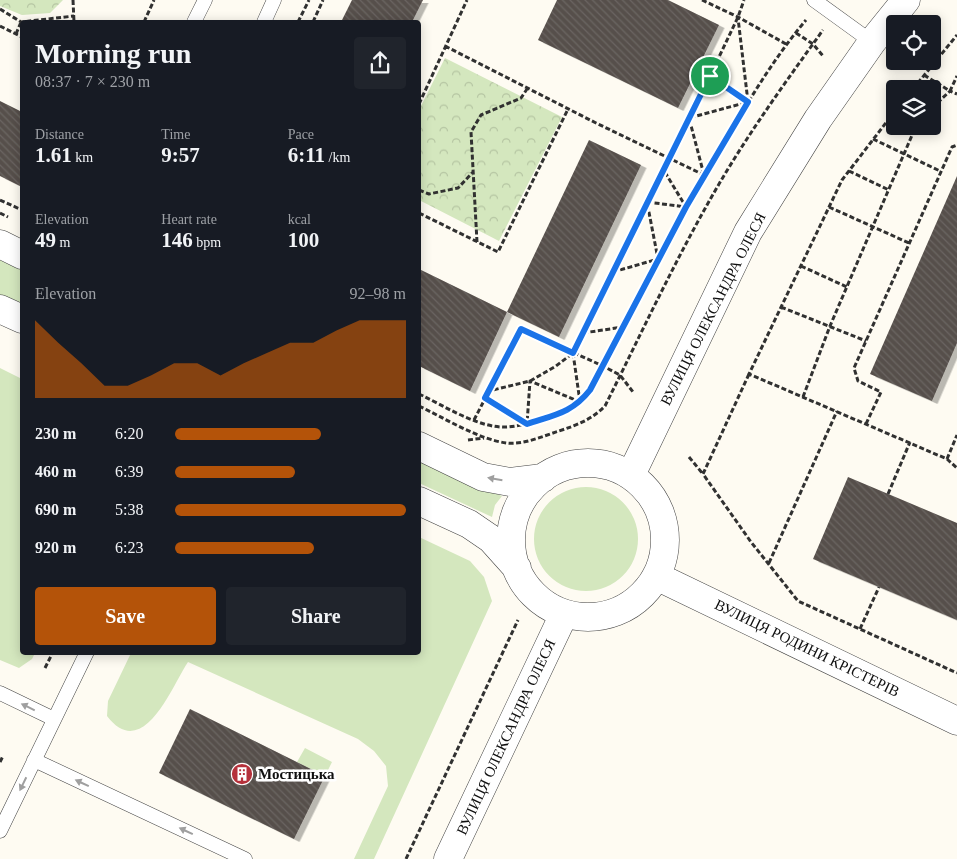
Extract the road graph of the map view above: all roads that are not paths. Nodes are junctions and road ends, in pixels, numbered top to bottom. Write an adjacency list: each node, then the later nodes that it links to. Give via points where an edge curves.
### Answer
1 (205, 0): 5 (lane)
2 (274, 0): 6 (lane)
3 (906, 0): 7 (street, ВУЛИЦЯ ОЛЕКСАНДРА ОЛЕСЯ)
4 (816, 2): 7 (lane)
5 (195, 20)
6 (265, 20)
7 (872, 42): 13 (street, ВУЛИЦЯ ОЛЕКСАНДРА ОЛЕСЯ, via 818,118 748,232)
8 (0, 244): 9 (street)
9 (20, 254)
10 (0, 309): 11 (street)
11 (20, 318)
12 (421, 447): 14 (street, one-way to 12, via 510,482 483,477)
13 (631, 475): 14 (street, via 606,465 584,463 562,467); 17 (street, via 650,493 662,518 666,544)
14 (543, 478): 16 (street, via 527,493 516,512 512,526 512,555)
15 (421, 502): 16 (street, via 469,524 491,539)
16 (517, 568): 18 (street, via 531,592)
17 (656, 576): 18 (street, via 639,598 625,608 591,618); 22 (street, ВУЛИЦЯ РОДИНИ КРІСТЕРІВ)
18 (564, 614): 26 (street, ВУЛИЦЯ ОЛЕКСАНДРА ОЛЕСЯ)
19 (86, 655): 21 (lane)
20 (1, 694): 21 (lane, one-way to 20)
21 (54, 719): 23 (lane)
22 (957, 721)
23 (34, 760): 24 (lane, one-way to 24); 25 (lane, one-way to 23)
24 (0, 831)
25 (245, 859)
26 (448, 859)

